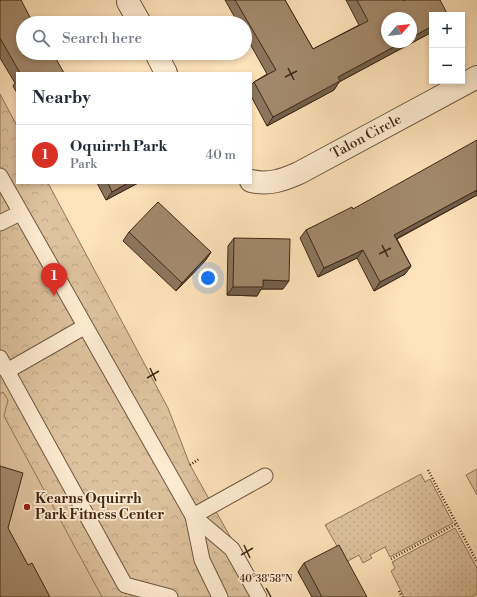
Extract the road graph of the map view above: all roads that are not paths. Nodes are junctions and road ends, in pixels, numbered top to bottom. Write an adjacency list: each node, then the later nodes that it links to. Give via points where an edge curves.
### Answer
1 (128, 2): 2 (street)
2 (136, 16)
3 (160, 60): 4 (street)
4 (166, 72)
5 (477, 77): 7 (street, Talon Circle, via 299,173 281,181)
6 (0, 176): 8 (lane)
7 (252, 181)
8 (20, 213): 9 (lane); 10 (lane)
9 (0, 223)
10 (84, 327): 11 (lane); 13 (lane)
11 (3, 364): 14 (lane, via 125,585)
12 (265, 476): 13 (lane)
13 (193, 516): 15 (lane, via 202,560); 16 (lane, via 232,548)
14 (170, 597)
15 (220, 597)
16 (259, 597)

